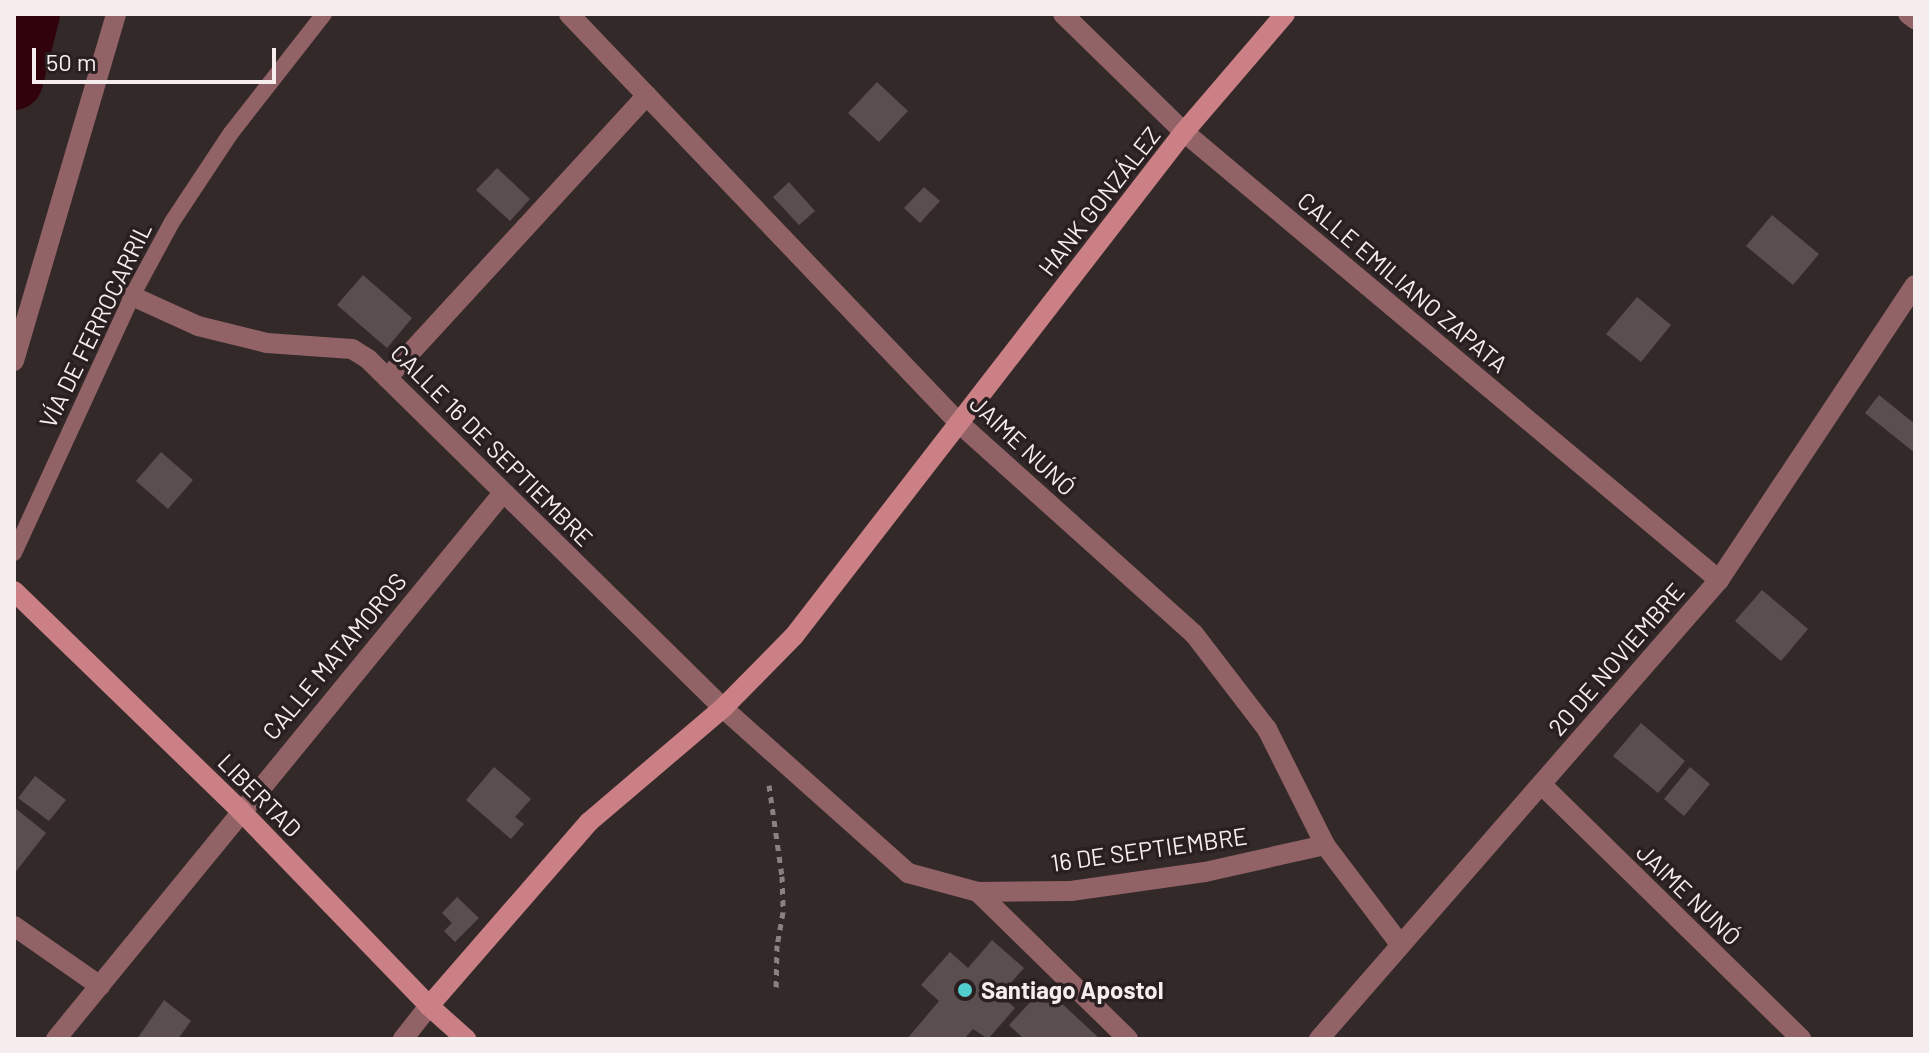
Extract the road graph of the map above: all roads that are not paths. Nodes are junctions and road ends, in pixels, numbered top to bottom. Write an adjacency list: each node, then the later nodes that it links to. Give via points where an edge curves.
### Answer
1 (116, 14): 12 (street)
2 (324, 14): 11 (lane, VÍA DE FERROCARRIL, via 231,133 172,222)
3 (569, 14): 8 (street, JAIME NUNÓ)
4 (1063, 14): 9 (street, CALLE EMILIANO ZAPATA)
5 (1285, 14): 9 (street, HANK GONZÁLEZ)
6 (1908, 14): 7 (street)
7 (1915, 19)
8 (647, 95): 13 (street); 14 (street, JAIME NUNÓ)
9 (1184, 132): 14 (street, HANK GONZÁLEZ); 17 (street, CALLE EMILIANO ZAPATA)
10 (1915, 285): 17 (street, 20 DE NOVIEMBRE)
11 (132, 296): 13 (street, CALLE 16 DE SEPTIEMBRE, via 198,326 267,343 352,349); 16 (lane, VÍA DE FERROCARRIL)
12 (14, 361)
13 (387, 378): 15 (street, CALLE 16 DE SEPTIEMBRE)
14 (960, 424): 19 (street, HANK GONZÁLEZ, via 794,636); 22 (street, JAIME NUNÓ, via 1194,634 1267,729)
15 (502, 494): 19 (street, CALLE 16 DE SEPTIEMBRE); 21 (street, CALLE MATAMOROS)
16 (14, 553)
17 (1719, 580): 20 (street, 20 DE NOVIEMBRE)
18 (14, 591): 21 (street, LIBERTAD)
19 (723, 708): 23 (street, 16 DE SEPTIEMBRE, via 908,873); 27 (street, HANK GONZÁLEZ, via 589,822)
20 (1542, 785): 25 (street, 20 DE NOVIEMBRE); 33 (street, JAIME NUNÓ)
21 (240, 810): 26 (street, CALLE MATAMOROS); 27 (street, LIBERTAD)
22 (1325, 845): 23 (street, 16 DE SEPTIEMBRE, via 1205,872 1071,891); 25 (street, JAIME NUNÓ)
23 (978, 892): 31 (street, 16 DE SEPTIEMBRE)
24 (14, 926): 26 (street)
25 (1400, 944): 32 (street, 20 DE NOVIEMBRE)
26 (100, 986): 28 (street, CALLE MATAMOROS)
27 (429, 1006): 29 (street); 30 (street, LIBERTAD)
28 (56, 1039)
29 (403, 1039)
30 (466, 1039)
31 (1128, 1039)
32 (1319, 1039)
33 (1801, 1039)

